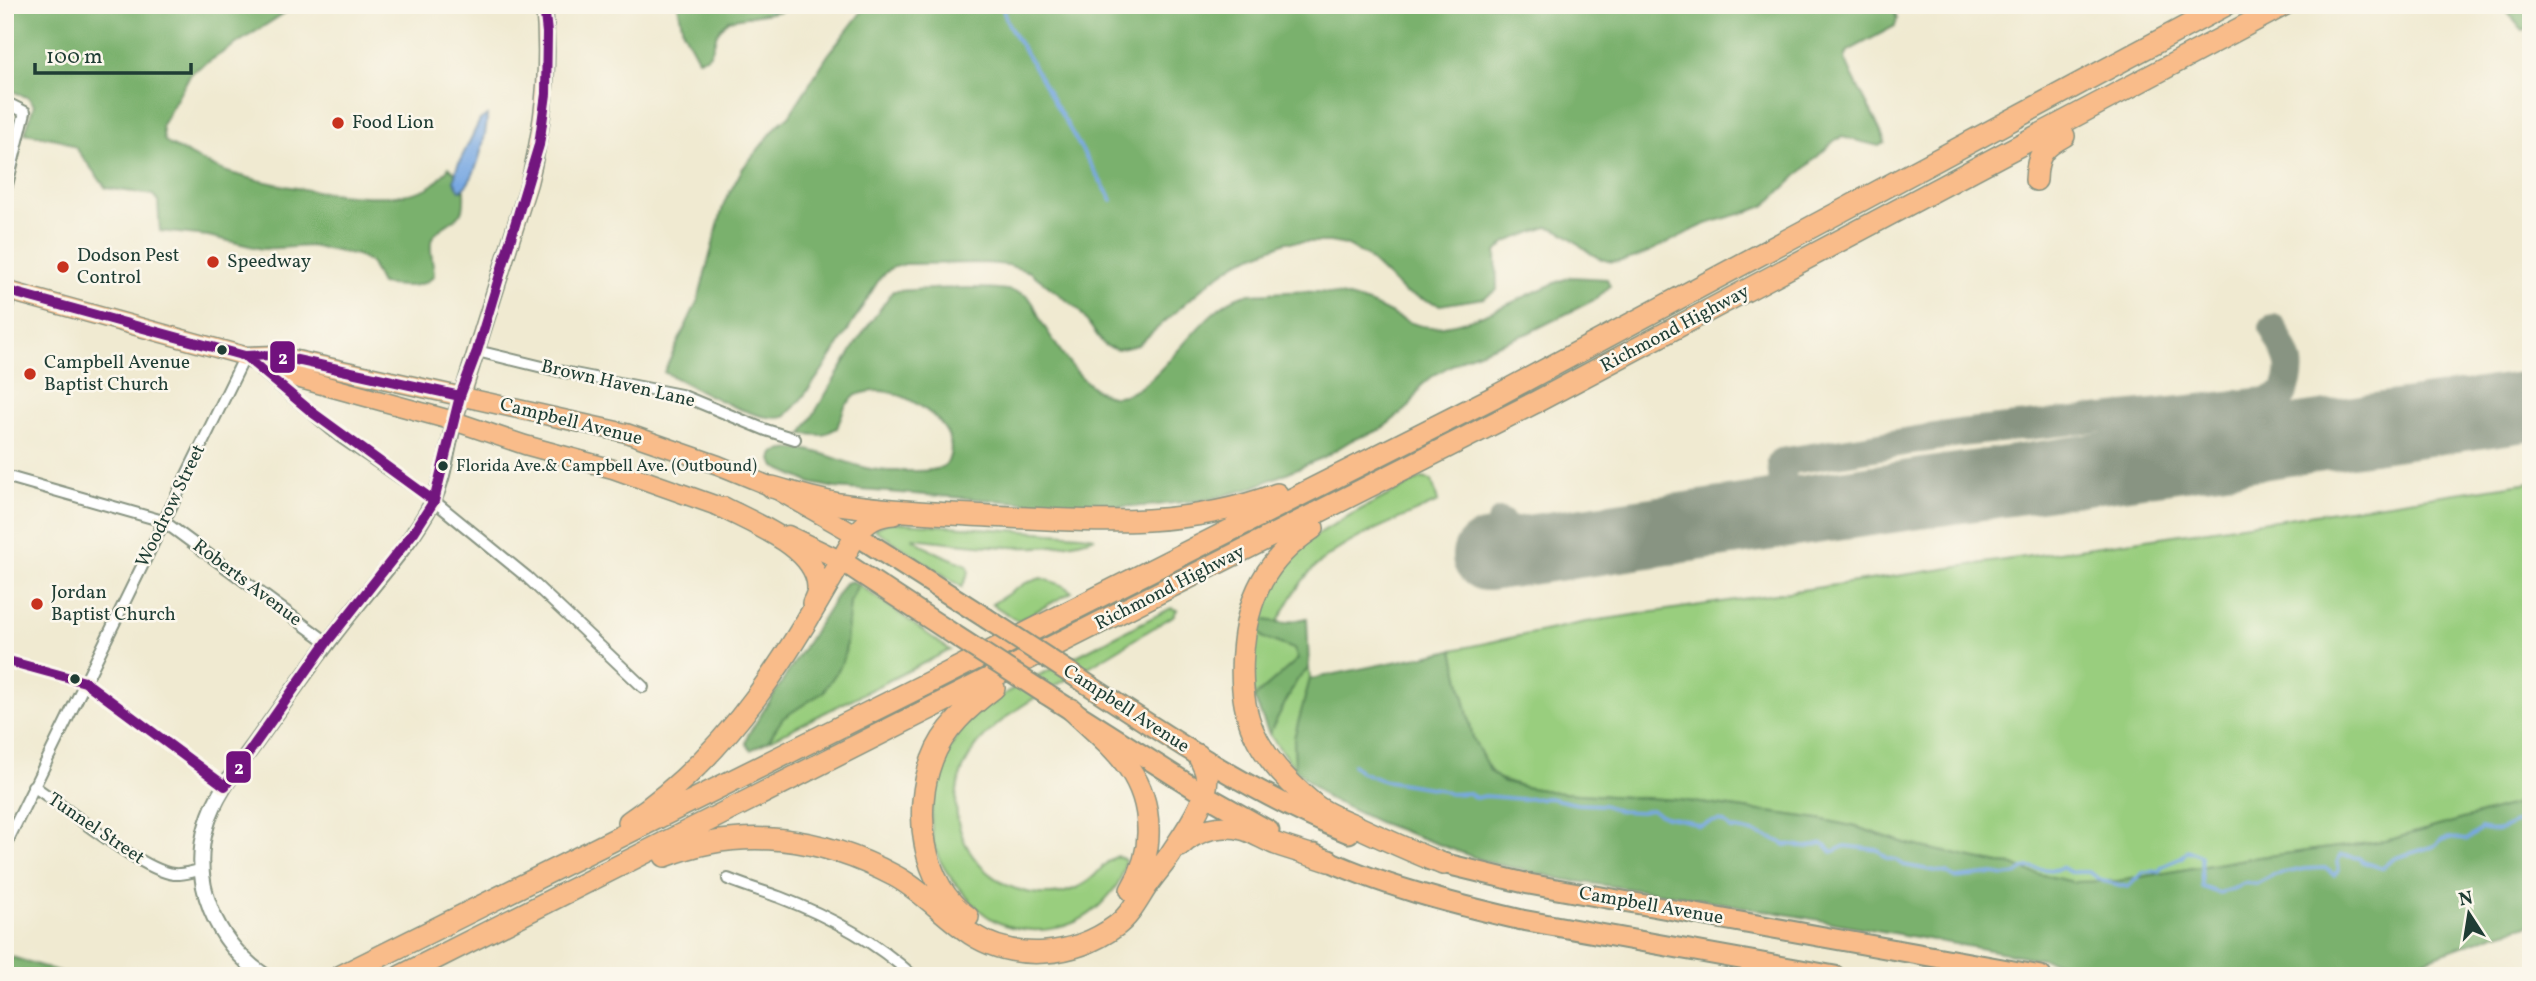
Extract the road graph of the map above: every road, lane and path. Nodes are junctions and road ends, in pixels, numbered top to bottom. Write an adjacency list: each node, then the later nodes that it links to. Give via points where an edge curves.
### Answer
1 (544, 5): 12 (main road, via 546,94 539,145)
2 (2209, 5): 6 (highway)
3 (2226, 5): 6 (highway, Richmond Highway)
4 (2284, 5): 8 (highway, Richmond Highway)
5 (2293, 5): 8 (highway, via 2046,147 2038,158 2036,180 2009,163)
6 (2180, 30): 16 (highway, Richmond Highway)
7 (5, 102): 9 (street, via 25,111)
8 (1975, 169): 19 (highway, Richmond Highway)
9 (5, 193)
10 (8, 291): 11 (street); 13 (main road, Campbell Avenue)
11 (5, 316)
12 (477, 352): 14 (main road); 17 (street, Brown Haven Lane, via 681,395)
13 (245, 356): 14 (main road, Campbell Avenue, via 274,355); 15 (main road, Campbell Avenue, via 275,372); 21 (street, Campbell Avenue, via 339,436); 24 (street, Woodrow Street)
14 (460, 396): 15 (main road); 20 (main road, Campbell Avenue, via 626,433)
15 (454, 421): 21 (street); 22 (main road, Campbell Avenue, via 613,468)
16 (1424, 433): 23 (highway, via 1266,498 1198,516 1088,521); 44 (highway)
17 (795, 439)
18 (5, 476): 24 (street, Roberts Avenue)
19 (1380, 482): 29 (highway, Richmond Highway); 41 (highway, via 1348,509 1293,541 1274,562 1251,608 1242,665 1245,696 1254,732 1270,758 1318,807)
20 (772, 487): 23 (highway, via 836,503); 25 (main road, Campbell Avenue)
21 (434, 501): 28 (street); 32 (street, Campbell Avenue, via 527,577)
22 (724, 508): 26 (main road, Campbell Avenue); 27 (highway, via 802,553 818,588)
23 (966, 515): 25 (highway, via 888,514 875,517)
24 (163, 521): 28 (street, Roberts Avenue); 31 (street, Woodrow Street)
25 (856, 535): 26 (highway); 34 (highway, Campbell Avenue, bridge)
26 (842, 561): 27 (highway); 33 (highway, Campbell Avenue, bridge)
27 (809, 618): 44 (highway, via 721,744 681,784 631,821)
28 (327, 642): 36 (street)
29 (1060, 644): 33 (highway, via 968,708 932,759 924,790 922,821 928,856 942,889 963,913 987,929 1013,938 1043,942 1075,935 1101,920 1121,905 1140,875 1149,846 1139,781 1118,753); 45 (highway)
30 (5, 660): 31 (street)
31 (85, 682): 35 (street, Woodrow Street); 36 (street)
32 (643, 687)
33 (1071, 709): 37 (highway, Campbell Avenue)
34 (1198, 755): 37 (highway, via 1207,776); 41 (highway, Campbell Avenue, via 1311,818)
35 (33, 786): 38 (street, Woodrow Street); 42 (street, Tunnel Street, via 160,870 176,875)
36 (225, 786): 42 (street, via 207,824)
37 (1205, 795): 39 (highway); 40 (highway, Campbell Avenue)
38 (5, 846)
39 (1168, 857): 40 (highway, via 1189,836 1229,827); 45 (highway, via 1117,926 1058,952 993,946 897,877 830,849 770,839 724,839 691,846)
40 (1329, 861): 50 (highway, Campbell Avenue, via 1372,878 1511,917)
41 (1443, 864): 51 (highway, Campbell Avenue, via 1529,884)
42 (201, 870): 46 (street, via 221,930 249,965)
43 (728, 879): 49 (street, via 817,912 856,932)
44 (488, 902): 47 (highway)
45 (521, 916): 48 (highway)
46 (265, 976)
47 (341, 976)
48 (401, 976)
49 (913, 976)
50 (1835, 976)
51 (2041, 976)

